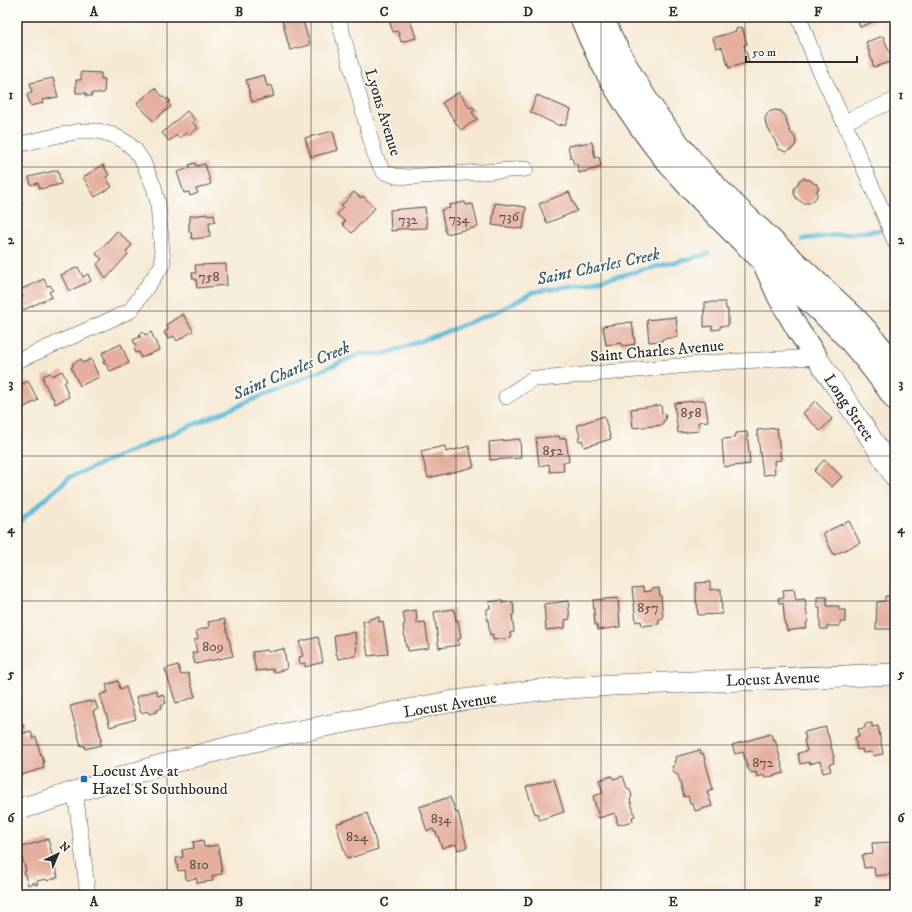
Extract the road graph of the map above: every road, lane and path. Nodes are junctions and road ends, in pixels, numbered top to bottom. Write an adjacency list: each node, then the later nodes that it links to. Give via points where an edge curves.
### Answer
1 (338, 17): 8 (street, Lyons Avenue, via 376,159 384,172 407,176)
2 (581, 17): 10 (highway, via 603,65 642,128 669,164 702,201)
3 (602, 17): 11 (highway, via 627,68 676,141 729,200)
4 (799, 17): 6 (street, via 815,60)
5 (895, 100): 6 (street)
6 (844, 122): 9 (street)
7 (17, 145): 14 (street, via 81,131 98,131 126,142 144,162 154,187 158,203 163,264 130,311)
8 (526, 169)
9 (895, 242)
10 (762, 260): 13 (highway, via 779,297); 17 (highway, via 860,352)
11 (867, 331): 12 (highway); 15 (highway)
12 (895, 355)
13 (816, 357): 16 (street, Saint Charles Avenue, via 534,378); 18 (street, Long Street)
14 (17, 362)
15 (895, 365)
16 (506, 397)
17 (895, 399)
18 (895, 478)
19 (895, 674): 20 (street, Locust Avenue, via 613,685 538,690 449,702 284,734 151,768)
20 (75, 791): 21 (street, Locust Avenue); 22 (street)
21 (17, 810)
22 (88, 895)

